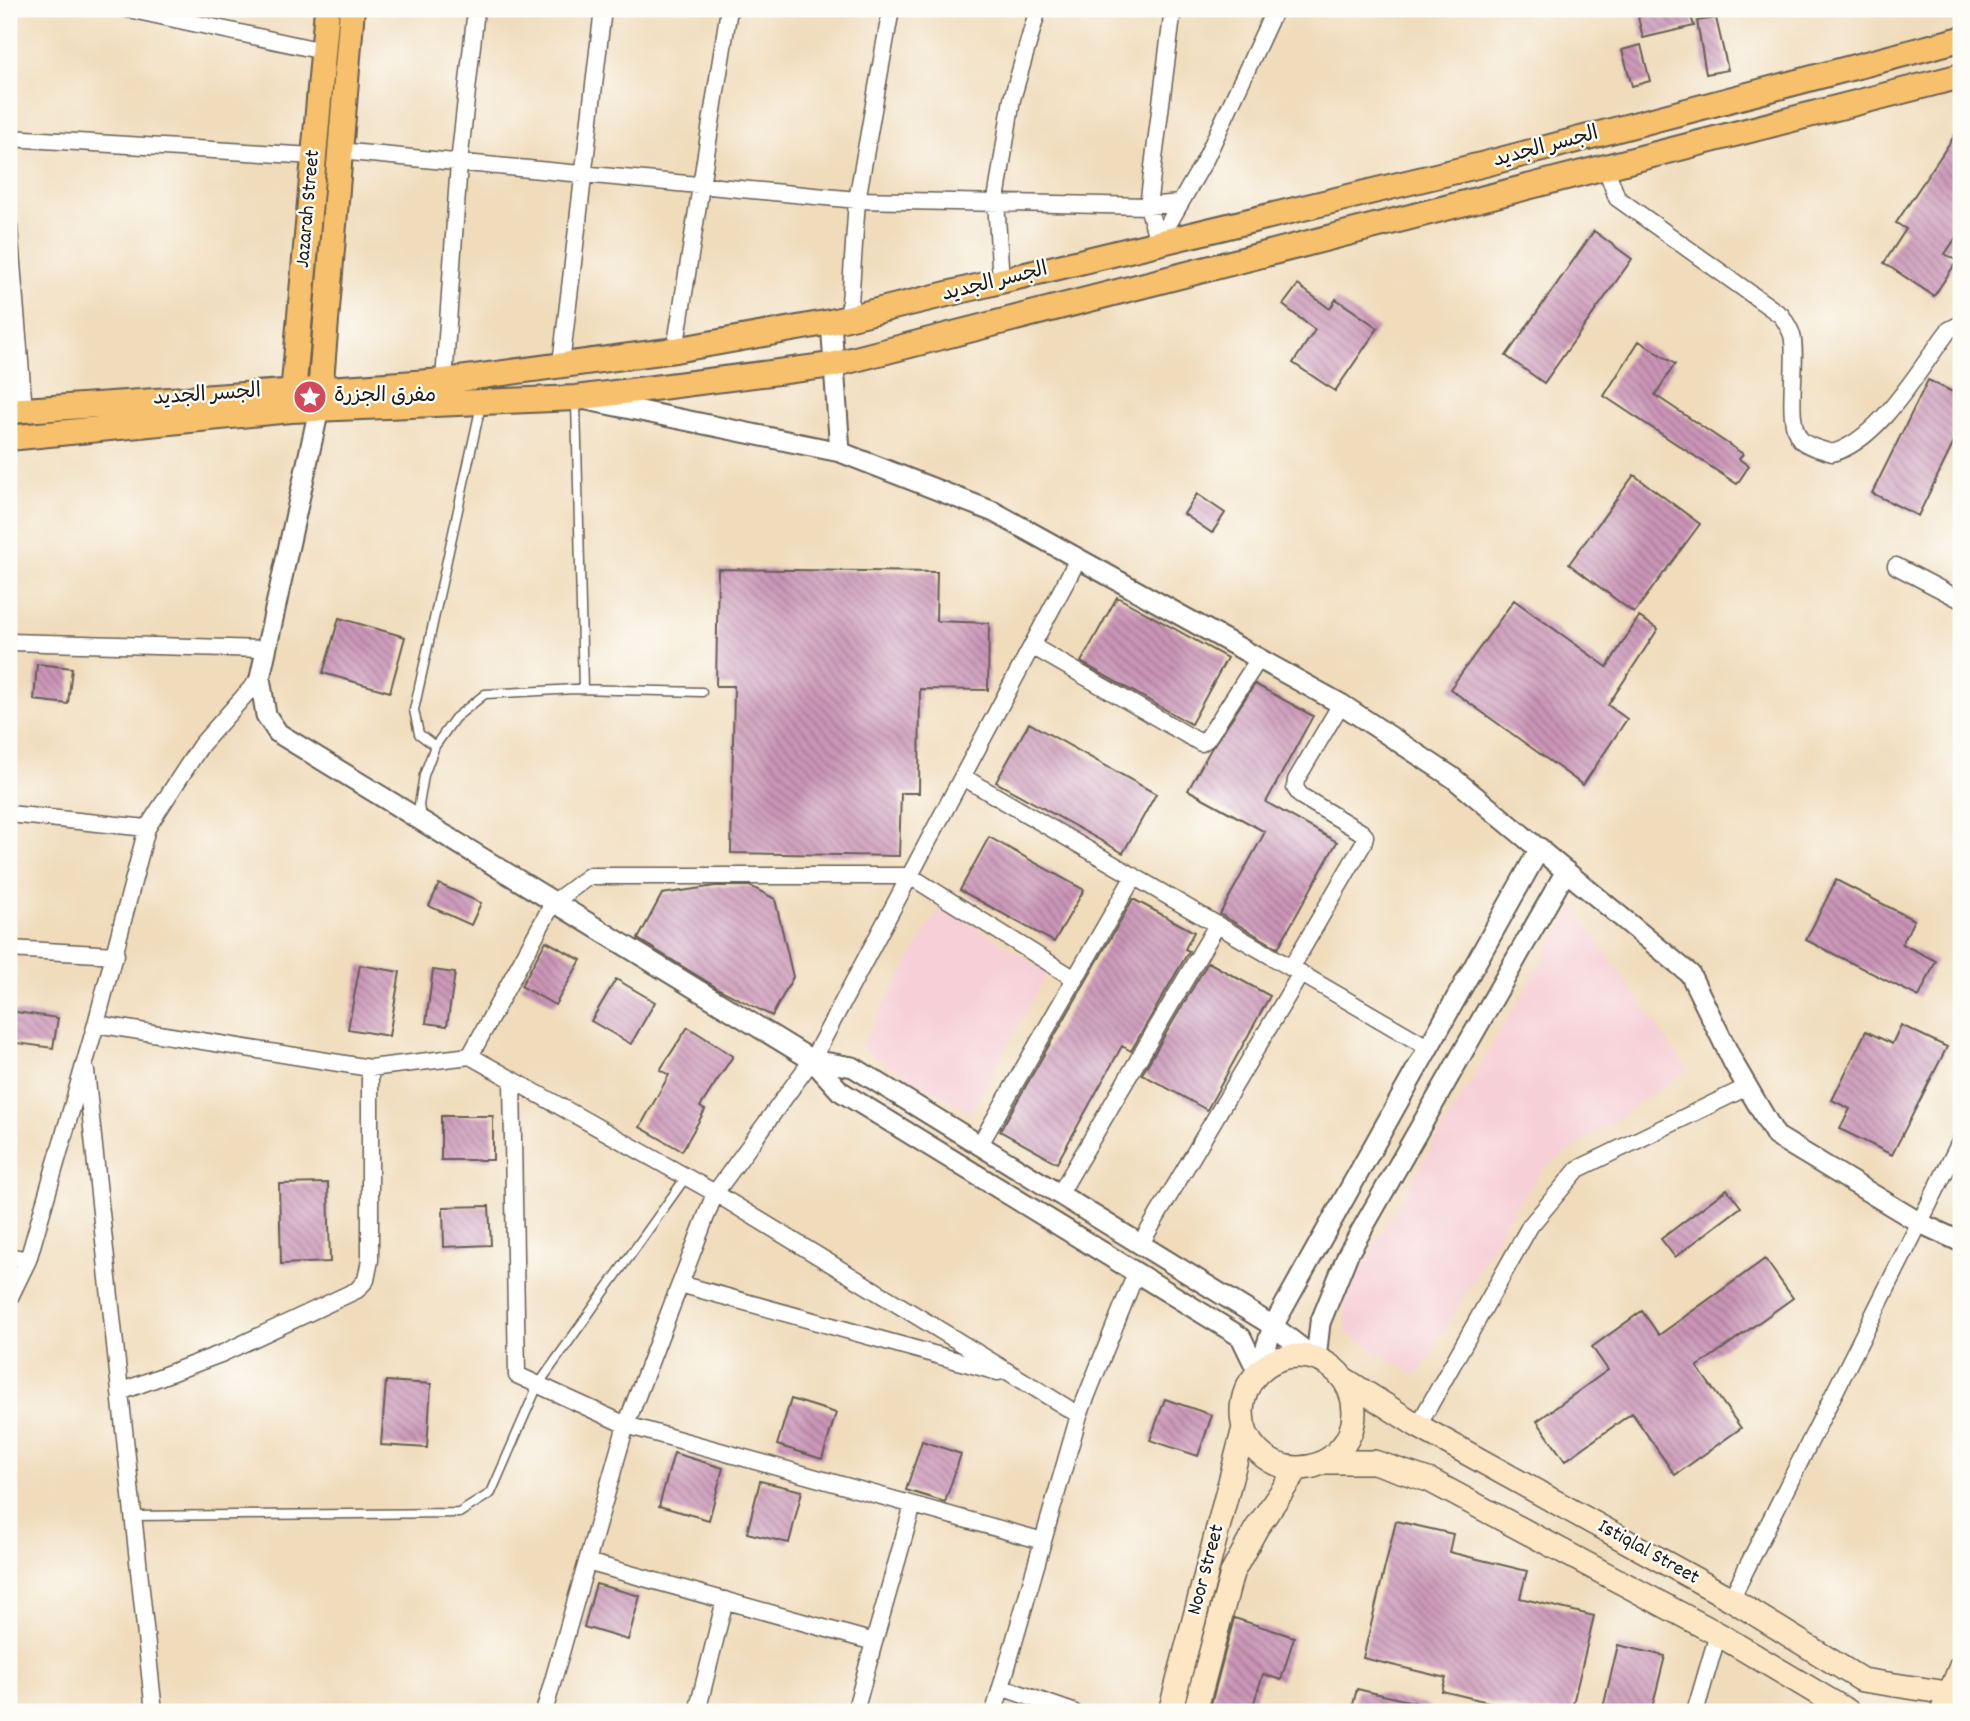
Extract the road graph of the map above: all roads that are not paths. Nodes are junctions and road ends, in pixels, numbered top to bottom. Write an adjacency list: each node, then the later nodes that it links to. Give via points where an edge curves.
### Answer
1 (128, 9): 12 (street)
2 (327, 9): 12 (main road, Jazarah Street)
3 (352, 9): 15 (main road, Jazarah Street)
4 (476, 9): 17 (street)
5 (603, 9): 19 (street)
6 (729, 9): 20 (street)
7 (891, 9): 21 (street)
8 (1173, 9): 24 (street)
9 (1275, 9): 23 (street)
10 (1036, 16): 22 (street, via 1012,99)
11 (1961, 39): 26 (main road, الجسر الجديد, via 1485,164)
12 (323, 51): 16 (main road, Jazarah Street)
13 (1961, 76): 18 (main road, الجسر الجديد)
14 (9, 138): 16 (street)
15 (339, 151): 17 (street); 34 (main road, Jazarah Street)
16 (314, 156): 36 (main road, Jazarah Street)
17 (459, 163): 19 (street); 33 (street)
18 (1606, 168): 29 (street, via 1617,198 1782,316 1791,332 1795,366 1793,420 1804,443 1832,453 1865,438 1949,330); 32 (main road, الجسر الجديد)
19 (583, 174): 20 (street); 31 (street)
20 (700, 186): 21 (street); 30 (street)
21 (857, 200): 22 (street); 28 (street)
22 (996, 200): 24 (street); 27 (street)
23 (1180, 204): 24 (street); 26 (street)
24 (1148, 206): 26 (street)
25 (9, 227): 38 (street)
26 (1158, 242): 27 (main road, الجسر الجديد)
27 (1001, 282): 28 (main road, الجسر الجديد)
28 (840, 320): 30 (main road, الجسر الجديد); 32 (street)
29 (1961, 324)
30 (675, 350): 31 (main road, الجسر الجديد)
31 (561, 364): 33 (main road, الجسر الجديد)
32 (832, 365): 35 (main road, الجسر الجديد); 40 (street)
33 (444, 381): 34 (main road, الجسر الجديد)
34 (320, 398): 36 (main road, الجسر الجديد); 37 (main road, الجسر الجديد); 46 (street)
35 (576, 398): 37 (main road, الجسر الجديد); 40 (street); 49 (lane)
36 (292, 399): 38 (main road, الجسر الجديد); 39 (main road, الجسر الجديد)
37 (482, 401): 52 (lane, via 414,710 419,734)
38 (17, 410)
39 (9, 438)
40 (840, 452): 41 (street, via 994,512)
41 (1078, 559): 45 (street); 47 (street)
42 (1896, 566): 43 (street)
43 (1961, 600)
44 (9, 642): 46 (street)
45 (1032, 646): 47 (street, via 1201,743); 53 (street)
46 (267, 649): 48 (street)
47 (1259, 657): 51 (street)
48 (260, 678): 55 (street, via 266,715 278,733); 56 (street, via 201,745)
49 (583, 689): 50 (lane); 52 (lane, via 485,694 455,718)
50 (702, 692)
51 (1340, 705): 57 (street, via 1452,777); 65 (street, via 1295,788 1365,836)
52 (435, 746): 55 (lane, via 419,805)
53 (962, 777): 59 (street); 60 (street)
54 (9, 814): 56 (street)
55 (422, 824): 61 (street)
56 (147, 828): 64 (street)
57 (1540, 848): 58 (street); 68 (street)
58 (1566, 871): 74 (street, via 1690,974); 89 (street, via 1348,1254 1320,1323)
59 (910, 876): 61 (street, via 589,876); 66 (street); 70 (street)
60 (1133, 876): 62 (street); 66 (street)
61 (553, 903): 69 (street); 70 (street)
62 (1217, 925): 65 (street); 79 (street)
63 (9, 949): 64 (street)
64 (116, 955): 67 (street)
65 (1296, 970): 68 (street); 82 (street)
66 (1074, 979): 76 (street)
67 (96, 1024): 71 (street); 72 (street)
68 (1429, 1048): 88 (street)
69 (470, 1056): 72 (street); 73 (street)
70 (812, 1060): 76 (street, via 853,1067); 78 (street); 85 (street, via 840,1091)
71 (85, 1063): 84 (street); 94 (street)
72 (370, 1068): 94 (street, via 370,1260 366,1280 356,1290 223,1353)
73 (512, 1080): 77 (street); 93 (street, via 517,1375)
74 (1747, 1087): 80 (street, via 1776,1136); 97 (street, via 1578,1169 1530,1226)
75 (1961, 1140): 80 (street)
76 (979, 1146): 79 (street)
77 (685, 1177): 78 (street); 93 (lane)
78 (715, 1193): 86 (street); 91 (street)
79 (1059, 1195): 82 (street)
80 (1920, 1223): 81 (street); 105 (street)
81 (1961, 1242)
82 (1140, 1245): 88 (street)
83 (9, 1256): 84 (street)
84 (28, 1260): 87 (street)
85 (1136, 1273): 90 (street, via 1241,1337); 95 (street)
86 (680, 1284): 91 (street); 96 (street)
87 (9, 1299)
88 (1273, 1326): 89 (street); 90 (street)
89 (1316, 1359): 90 (main road, via 1285,1357); 92 (main road)
90 (1258, 1372): 98 (main road, via 1243,1398)
91 (1016, 1377): 95 (street)
92 (1343, 1379): 97 (main road, Istiqlal Street); 99 (main road, via 1352,1396 1349,1434)
93 (538, 1385): 96 (street); 102 (lane, via 491,1493 459,1513)
94 (120, 1392): 102 (street)
95 (1079, 1415): 103 (street)
96 (626, 1425): 101 (street); 104 (street)
97 (1419, 1426): 105 (main road, Istiqlal Street)
98 (1244, 1428): 100 (main road, via 1264,1457); 118 (main road, Noor Street)
99 (1324, 1462): 100 (main road); 107 (main road, Istiqlal Street, via 1374,1462 1431,1481)
100 (1298, 1468): 119 (main road, Noor Street, via 1232,1573)
101 (913, 1505): 103 (street); 108 (street)
102 (133, 1516): 112 (street)
103 (1043, 1541): 110 (street)
104 (587, 1562): 106 (street); 113 (street)
105 (1731, 1599): 111 (main road, Istiqlal Street, via 1861,1680)
106 (725, 1600): 108 (street); 114 (street)
107 (1718, 1634): 120 (street); 121 (main road, Istiqlal Street)
108 (874, 1642): 115 (street)
109 (1961, 1666): 111 (main road)
110 (1001, 1687): 116 (street); 117 (street)
111 (1951, 1700)
112 (154, 1712)
113 (544, 1712)
114 (697, 1712)
115 (855, 1712)
116 (994, 1712)
117 (1073, 1712)
118 (1170, 1712)
119 (1195, 1712)
120 (1695, 1712)
121 (1849, 1712)

